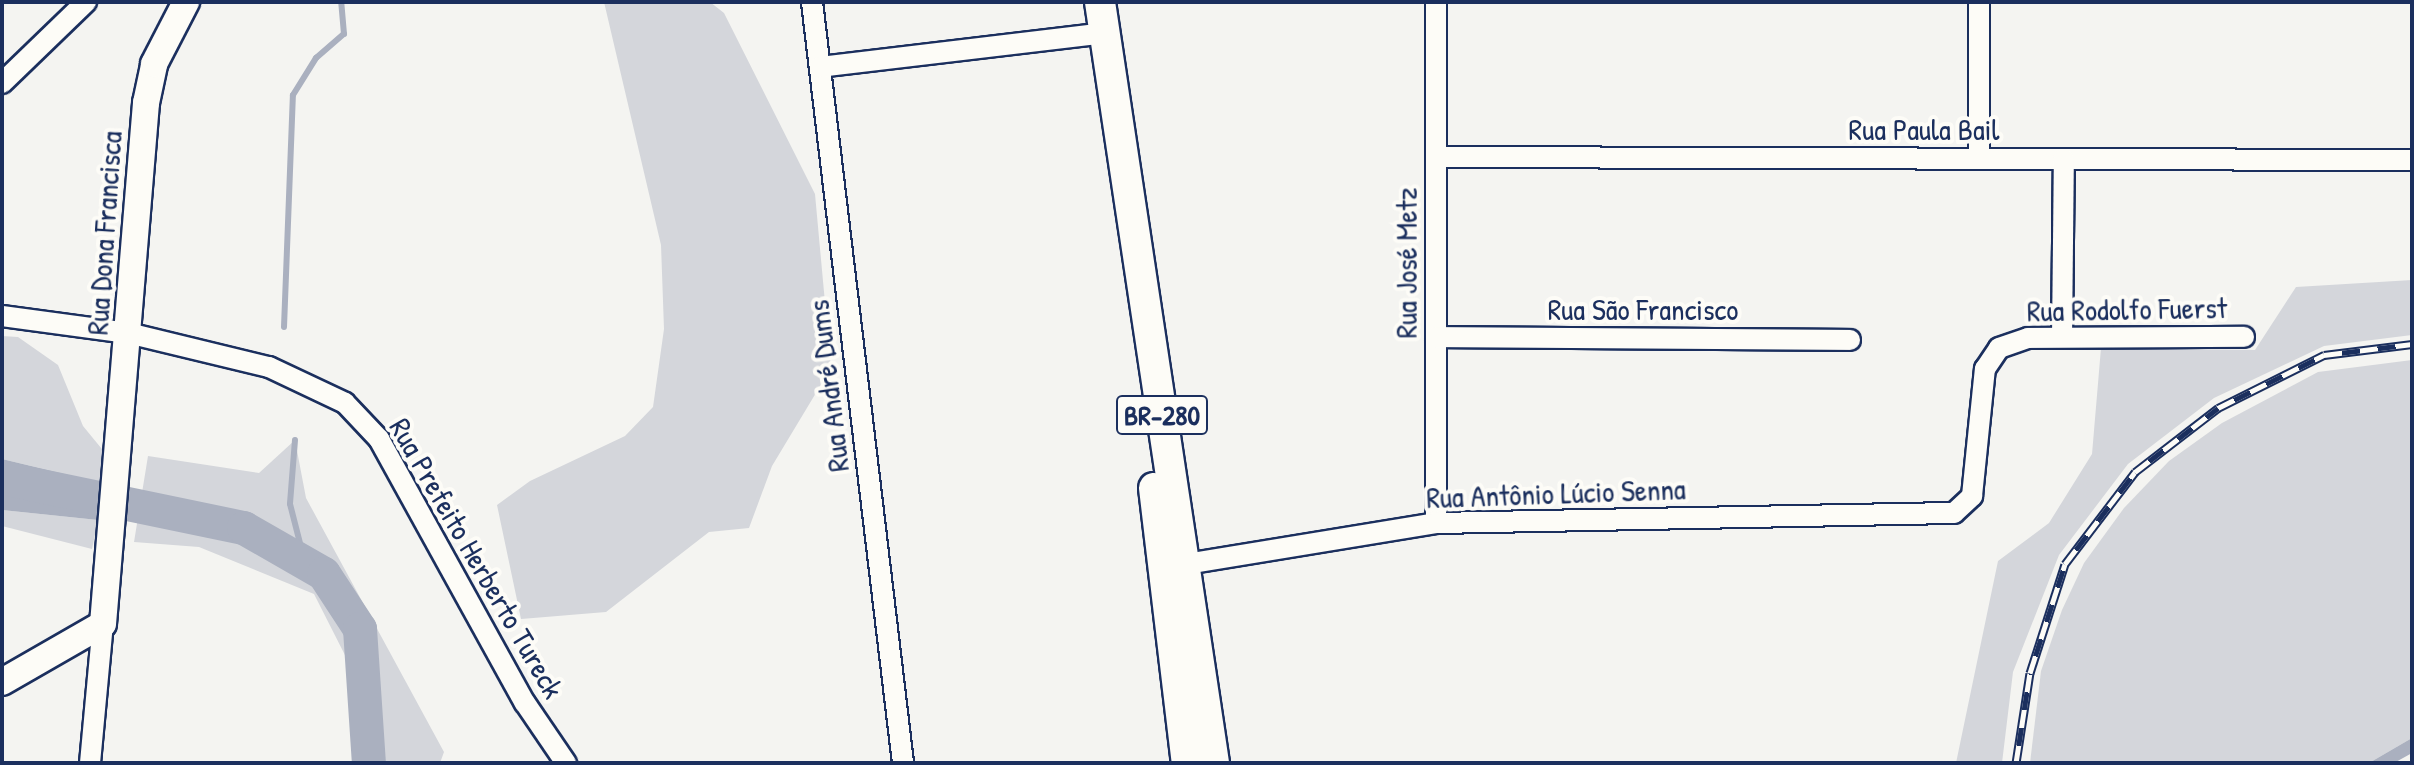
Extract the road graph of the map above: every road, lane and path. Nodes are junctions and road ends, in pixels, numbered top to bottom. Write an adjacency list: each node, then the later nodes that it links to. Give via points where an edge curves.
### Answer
1 (86, 2): 9 (street)
2 (186, 2): 15 (main road, Rua Dona Francisca, via 149,82)
3 (812, 2): 8 (street, Rua André Dums)
4 (1100, 2): 7 (highway, BR-280)
5 (1436, 2): 10 (street, Rua José Metz)
6 (1979, 2): 11 (street)
7 (1104, 33): 8 (street); 22 (highway, BR-280)
8 (820, 67): 27 (street, Rua André Dums)
9 (2, 83)
10 (1436, 157): 11 (street, Rua Paula Bail); 16 (street, Rua José Metz)
11 (1979, 159): 12 (street, Rua Paula Bail)
12 (2064, 159): 13 (street, Rua Paula Bail); 17 (street)
13 (2412, 160)
14 (2, 316): 15 (street, Rua Prefeito Herberto Tureck)
15 (128, 333): 23 (main road, Rua Dona Francisca); 26 (street, Rua Prefeito Herberto Tureck, via 299,376 365,421)
16 (1436, 337): 19 (street, Rua São Francisco); 21 (street, Rua José Metz)
17 (2062, 337): 18 (street, Rua Rodolfo Fuerst); 20 (street, Rua Rodolfo Fuerst, via 2013,341 1990,358 1972,496)
18 (2244, 337)
19 (1850, 340)
20 (1954, 513): 21 (street, Rua Antônio Lúcio Senna)
21 (1436, 523): 22 (street, Rua Antônio Lúcio Senna)
22 (1174, 566): 28 (highway, BR-280); 29 (highway, BR-280)
23 (103, 624): 24 (main road); 25 (street)
24 (2, 682)
25 (90, 763)
26 (566, 763)
27 (903, 763)
28 (1187, 763)
29 (1214, 763)

